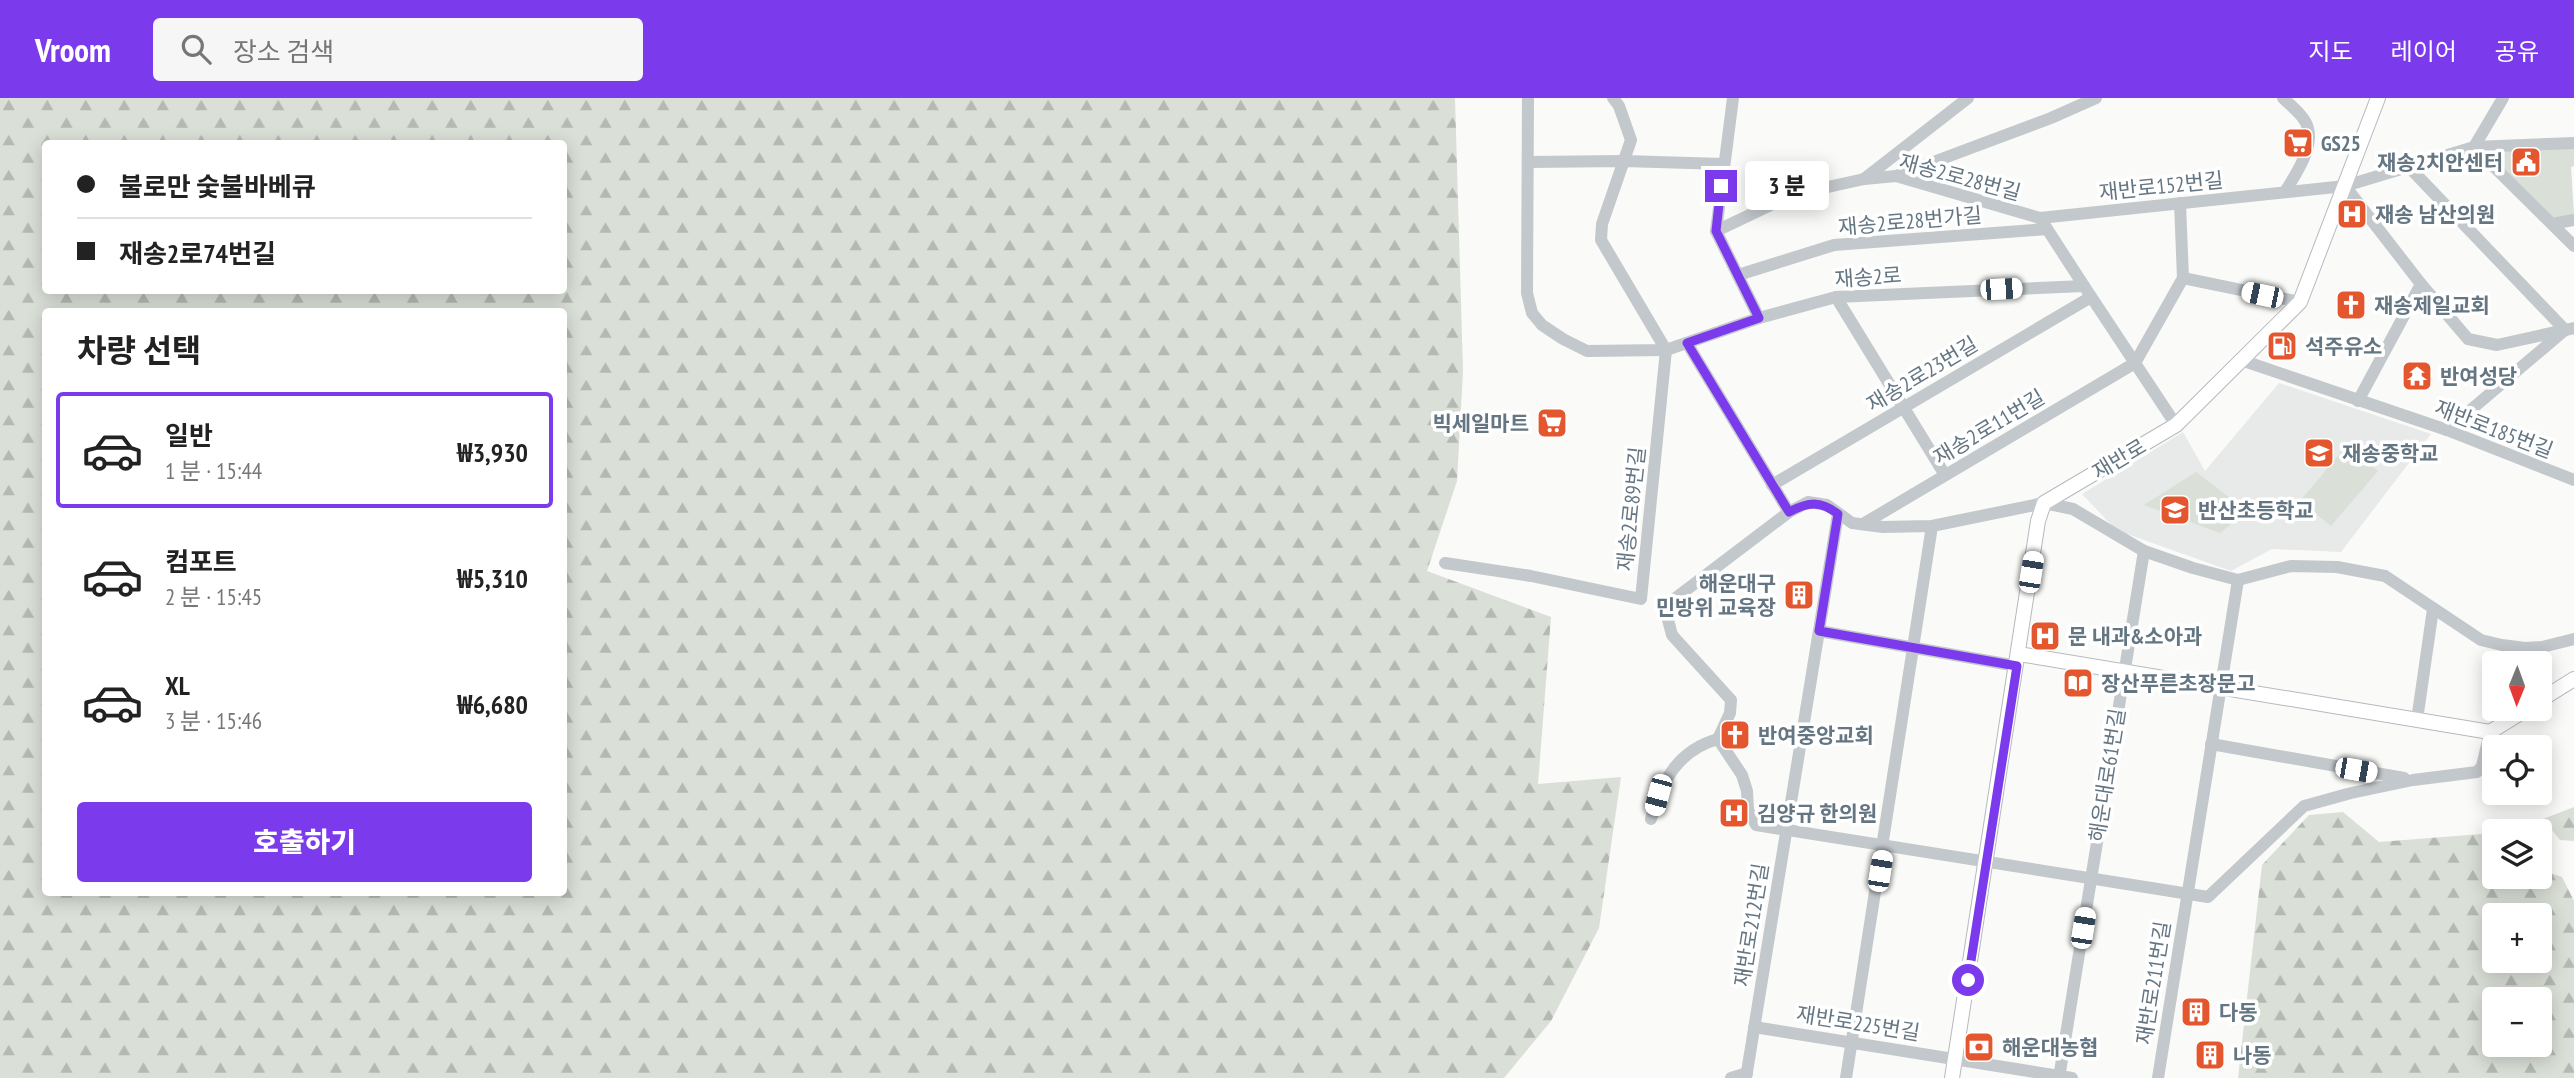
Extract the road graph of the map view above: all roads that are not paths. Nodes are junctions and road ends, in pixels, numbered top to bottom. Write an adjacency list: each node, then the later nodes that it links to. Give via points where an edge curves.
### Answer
1 (1528, 98): 12 (street, 재송2로)
2 (1613, 98): 11 (street, via 1631,140)
3 (1733, 98): 13 (street)
4 (1968, 98): 16 (street)
5 (2095, 98): 15 (street)
6 (2283, 98): 18 (street, via 2306,122 2309,132 2304,162)
7 (2378, 98): 17 (main road, 재반로)
8 (2503, 98): 10 (street)
9 (2574, 143): 10 (street, 재반로152번길)
10 (2474, 147): 14 (street, 재반로152번길); 22 (street)
11 (1624, 160): 12 (street); 13 (street); 34 (street, via 1601,240)
12 (1528, 162): 34 (street, 재송2로, via 1527,293 1532,313 1542,326 1587,351)
13 (1723, 164): 23 (street)
14 (2408, 166): 17 (street, 재반로152번길); 32 (street)
15 (1896, 176): 16 (street, 재송2로28번길); 21 (street, 재송2로28번길)
16 (1864, 179): 23 (street, 재송2로28번길, via 1792,195)
17 (2345, 186): 18 (street, 재반로152번길); 27 (street); 30 (main road, 재반로)
18 (2285, 192): 19 (street, 재반로152번길)
19 (2180, 203): 21 (street, 재반로152번길); 26 (street)
20 (2574, 220): 22 (street)
21 (2044, 223): 25 (street, 재송2로28번가길, via 1834,245); 28 (street)
22 (2552, 224): 24 (street)
23 (1716, 231): 25 (street)
24 (2574, 246)
25 (1738, 275): 31 (street)
26 (2183, 278): 30 (street); 36 (street)
27 (2421, 284): 32 (street, via 2468,339 2481,343 2497,345); 37 (street)
28 (2087, 291): 29 (street, 재송2로); 36 (street); 38 (street, 재송2로23번길)
29 (1836, 297): 31 (street, 재송2로); 38 (street)
30 (2300, 302): 35 (main road, 재반로)
31 (1759, 318): 33 (street, 재송2로)
32 (2570, 329): 40 (street)
33 (1687, 343): 34 (street, 재송2로); 43 (street)
34 (1666, 350): 50 (street, 재송2로89번길, via 1640,599)
35 (2241, 360): 37 (street, 재반로185번길); 39 (main road, 재반로)
36 (2135, 363): 39 (street); 41 (street, 재송2로11번길)
37 (2358, 401): 40 (street, 재반로185번길)
38 (1903, 407): 41 (street); 43 (street, 재송2로23번길)
39 (2176, 425): 44 (main road, 재반로)
40 (2447, 430): 42 (street, 재반로185번길)
41 (1945, 475): 47 (street, 재송2로11번길)
42 (2574, 481)
43 (1773, 485): 45 (street)
44 (2045, 503): 48 (street); 49 (street, via 2073,509); 56 (main road, via 2038,521)
45 (1789, 512): 46 (street, via 1808,502); 64 (street, via 1672,600 1667,616 1672,635 1731,700)
46 (1838, 514): 47 (street); 53 (street, 재반로212번길)
47 (1863, 524): 48 (street)
48 (1932, 526): 55 (street)
49 (2144, 551): 51 (street); 57 (street, 해운대로61번길)
50 (1445, 563)
51 (2238, 580): 52 (street, via 2291,566 2337,567 2385,576); 59 (street)
52 (2433, 608): 54 (street, via 2481,640 2502,645 2542,646); 61 (street)
53 (1819, 631): 55 (street); 68 (street, 재반로212번길)
54 (2574, 639)
55 (1914, 648): 56 (street); 69 (street)
56 (2018, 660): 57 (main road); 70 (main road)
57 (2124, 671): 59 (main road); 71 (street, 해운대로61번길)
58 (2574, 679): 60 (main road)
59 (2220, 687): 61 (main road); 65 (street)
60 (2552, 693)
61 (2417, 720): 63 (main road)
62 (2508, 721): 63 (main road)
63 (2490, 732): 66 (street, 재반로211번길, via 2483,766 2477,772)
64 (1718, 739): 67 (street, via 1673,766); 68 (street, via 1742,775 1748,810 1756,825)
65 (2211, 744): 66 (street); 72 (street)
66 (2413, 780): 72 (street, 재반로211번길, via 2304,806 2208,897)
67 (1651, 819)
68 (1786, 830): 69 (street); 73 (street, 재반로212번길)
69 (1884, 846): 70 (street); 74 (street)
70 (1987, 863): 71 (street, 재반로211번길); 75 (main road)
71 (2091, 879): 72 (street, 재반로211번길); 77 (street)
72 (2187, 894): 81 (street, 재반로211번길)
73 (1754, 1027): 74 (street, 재반로225번길); 76 (street, 재반로212번길)
74 (1853, 1042): 75 (street, 재반로225번길); 79 (street)
75 (1956, 1058): 77 (street, 재반로225번길); 80 (main road)
76 (1746, 1075): 78 (street)
77 (2064, 1077)
78 (1731, 1078)
79 (1846, 1078)
80 (1952, 1078)
81 (2158, 1078)

